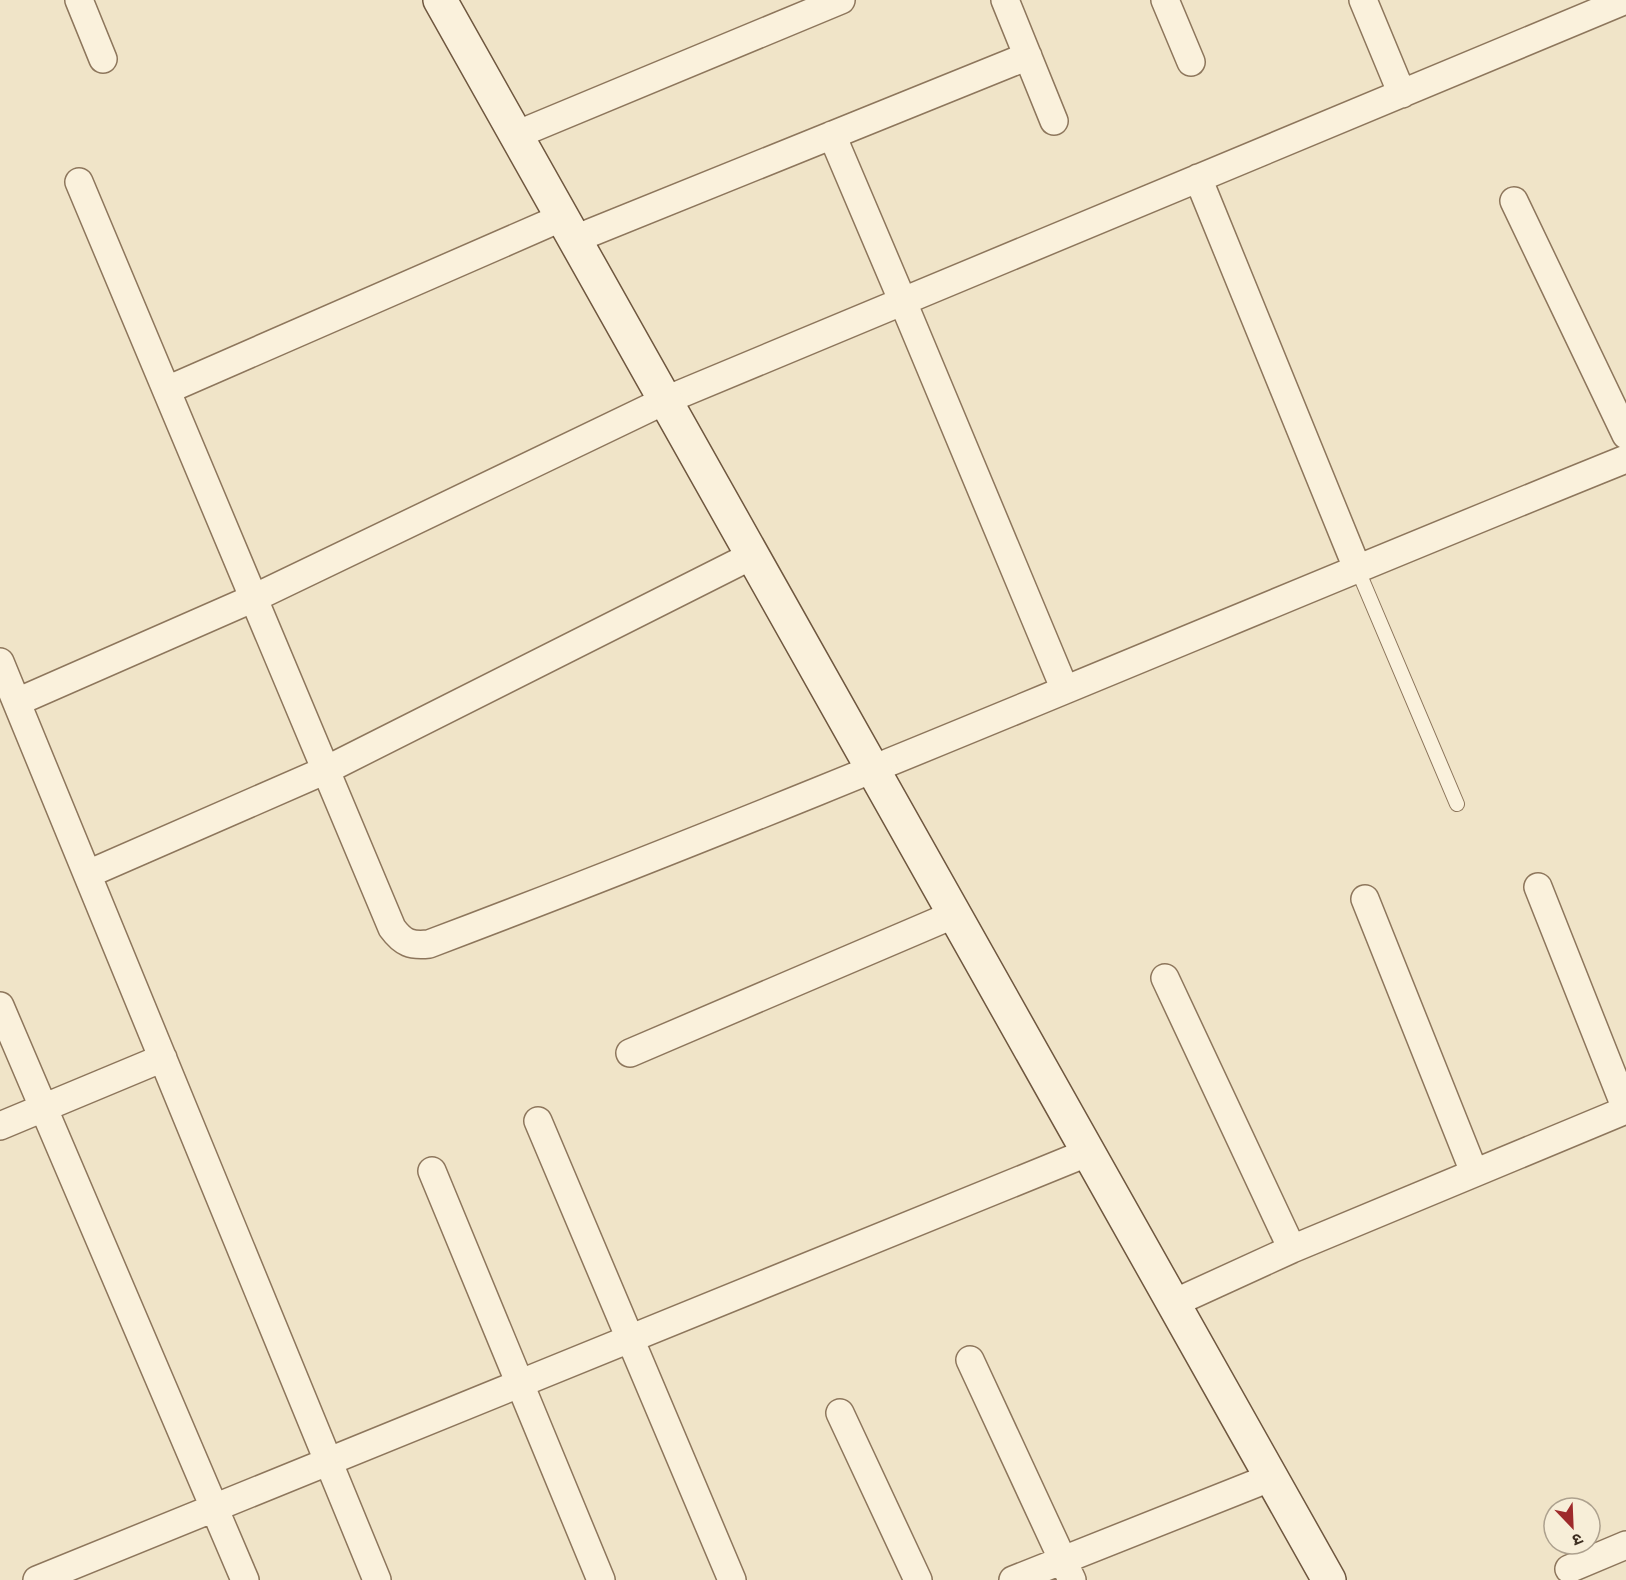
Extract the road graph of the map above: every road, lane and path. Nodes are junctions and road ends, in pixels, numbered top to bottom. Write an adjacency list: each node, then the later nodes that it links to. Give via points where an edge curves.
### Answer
1 (79, 0): 9 (street)
2 (440, 0): 13 (street)
3 (841, 0): 13 (street)
4 (1005, 0): 8 (street)
5 (1166, 0): 10 (street)
6 (1363, 0): 11 (street)
7 (1626, 0): 11 (street)
8 (1028, 56): 12 (street); 14 (street)
9 (103, 59)
10 (1191, 62)
11 (1402, 94): 15 (street)
12 (1054, 121)
13 (516, 135): 18 (street)
14 (832, 135): 18 (street); 19 (street)
15 (1198, 178): 19 (street); 25 (street)
16 (80, 182): 20 (street)
17 (1514, 201): 22 (street)
18 (569, 228): 20 (street); 21 (street)
19 (903, 302): 21 (street); 28 (street)
20 (166, 390): 26 (street)
21 (666, 400): 24 (street); 26 (street)
22 (1626, 435)
23 (1626, 459): 25 (street)
24 (753, 555): 30 (street); 31 (street)
25 (1357, 568): 28 (street); 32 (lane)
26 (254, 598): 29 (street); 30 (street)
27 (0, 662): 29 (street)
28 (1065, 690): 31 (street)
29 (17, 702): 33 (street)
30 (326, 770): 31 (street, via 392,928 401,940 414,946 429,944 609,876); 33 (street)
31 (874, 770): 36 (street)
32 (1457, 804)
33 (88, 874): 40 (street)
34 (1538, 887): 42 (street)
35 (1365, 899): 47 (street)
36 (955, 914): 39 (street); 45 (street)
37 (1165, 978): 48 (street)
38 (0, 1006): 41 (street)
39 (630, 1053)
40 (163, 1058): 41 (street); 54 (street)
41 (44, 1108): 44 (street); 56 (street)
42 (1626, 1110): 47 (street)
43 (537, 1121): 50 (street)
44 (0, 1126)
45 (1089, 1152): 49 (street); 50 (street)
46 (432, 1171): 52 (street)
47 (1474, 1172): 48 (street)
48 (1292, 1249): 49 (street)
49 (1174, 1304): 55 (street)
50 (630, 1339): 52 (street); 64 (street)
51 (970, 1360): 59 (street)
52 (520, 1383): 54 (street); 63 (street)
53 (840, 1413): 65 (street)
54 (328, 1461): 56 (street); 62 (street)
55 (1272, 1477): 59 (street); 67 (street)
56 (215, 1508): 60 (street); 61 (street)
57 (1626, 1545): 58 (street)
58 (1569, 1569)
59 (1067, 1570): 66 (street)
60 (37, 1580)
61 (245, 1580)
62 (377, 1580)
63 (601, 1580)
64 (732, 1580)
65 (918, 1580)
66 (1013, 1580)
67 (1329, 1580)

